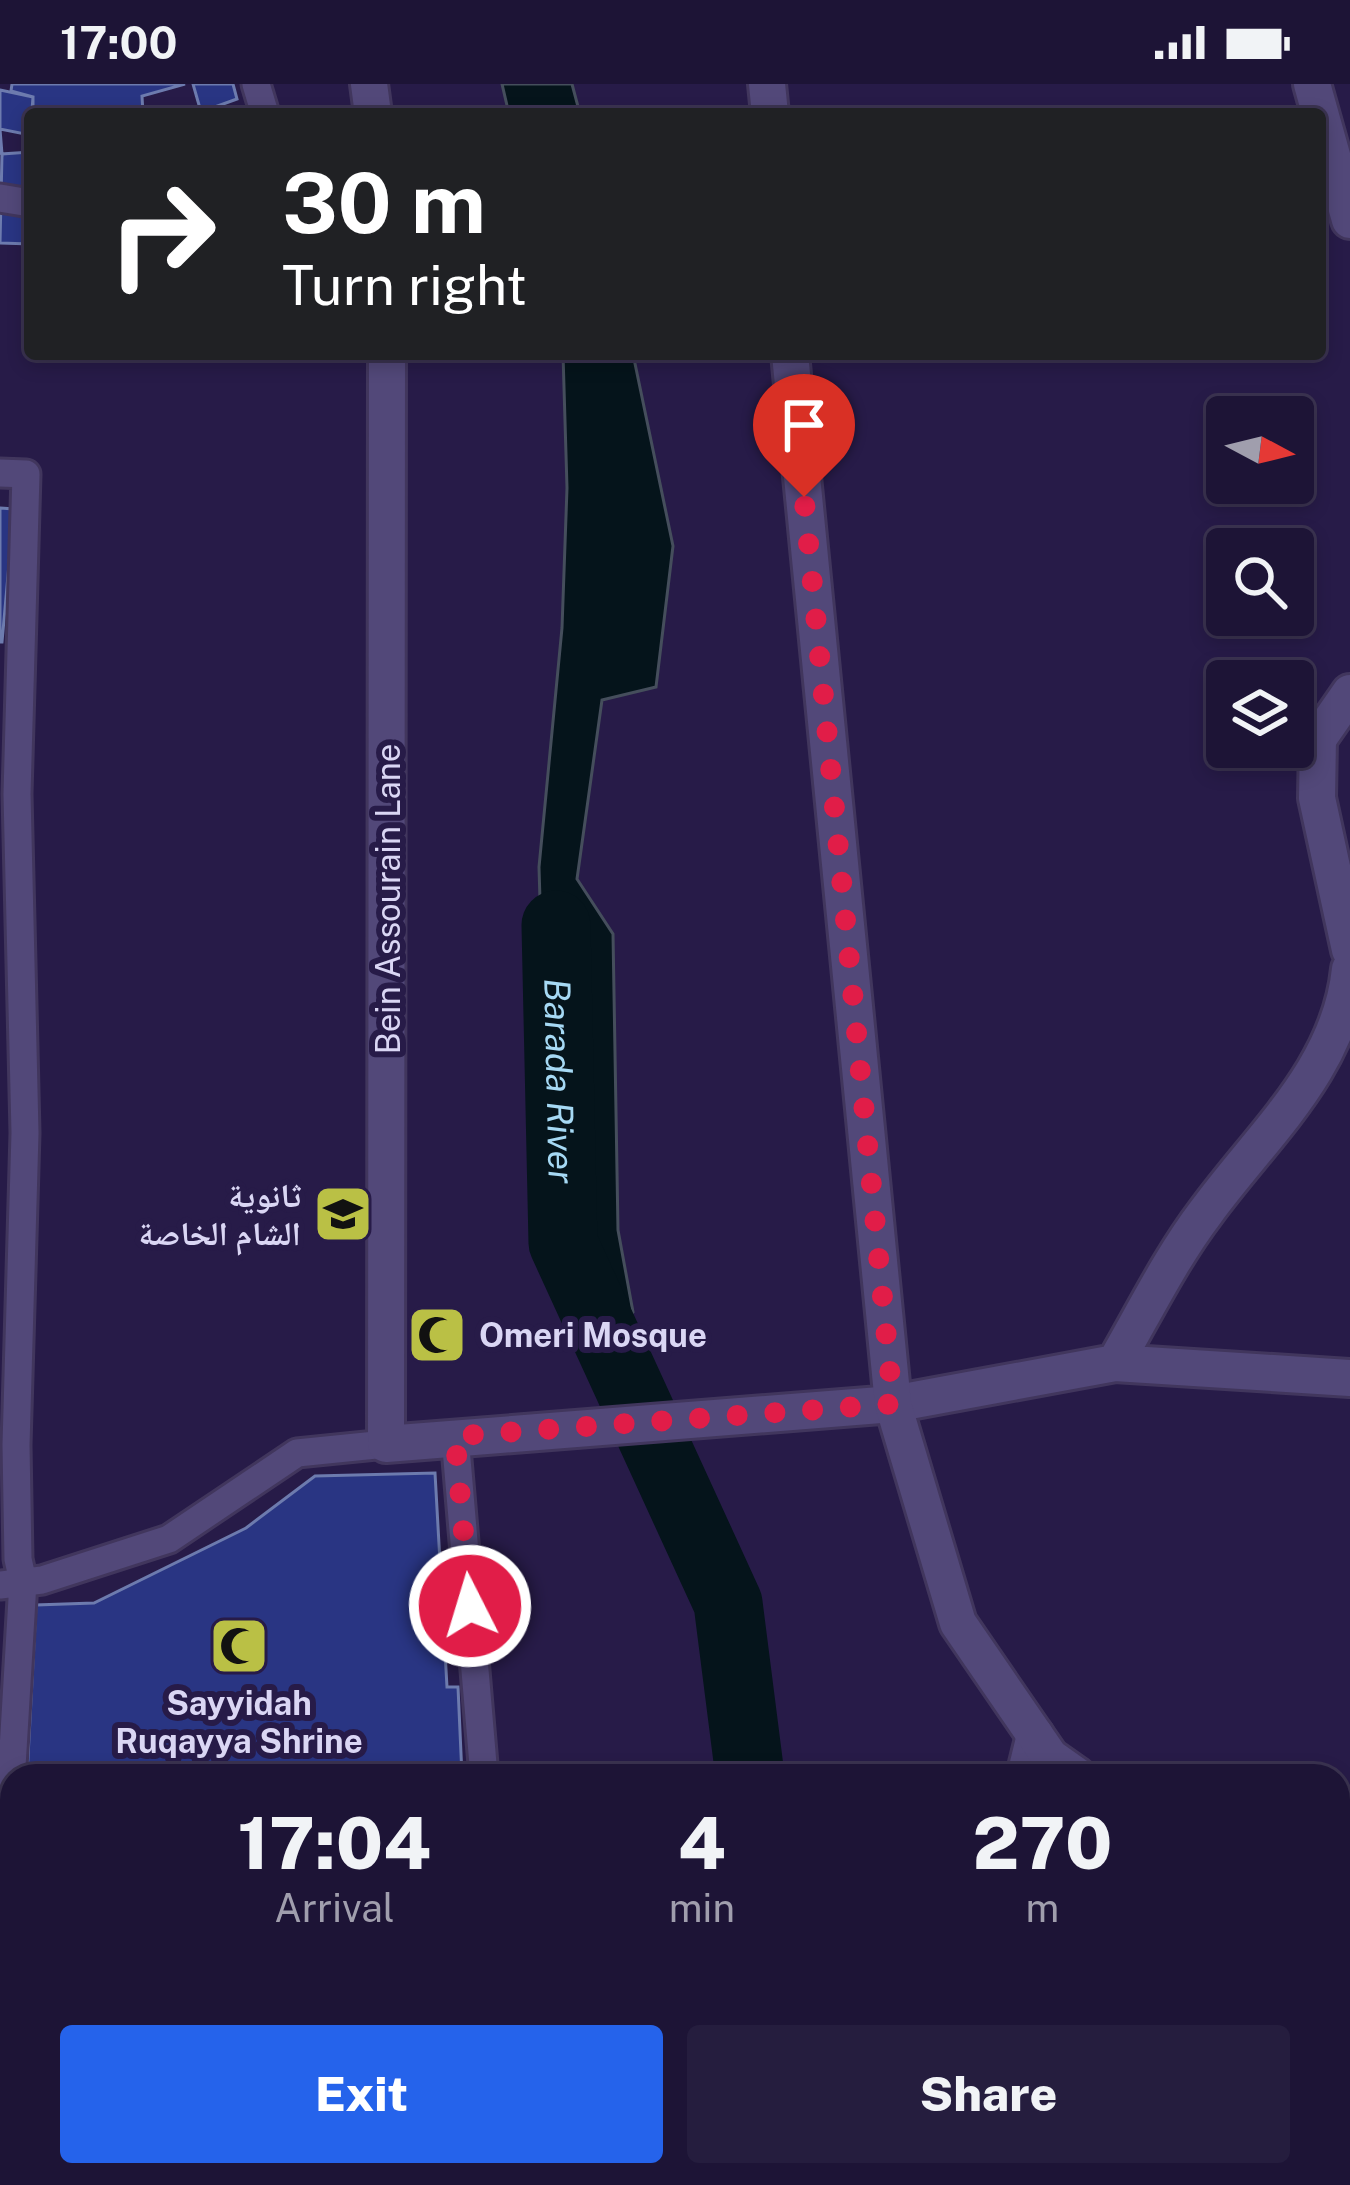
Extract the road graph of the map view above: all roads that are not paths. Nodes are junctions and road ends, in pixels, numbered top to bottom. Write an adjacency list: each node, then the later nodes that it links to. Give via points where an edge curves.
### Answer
1 (1326, 134): 2 (street)
2 (1350, 220)
3 (387, 360): 13 (street, Bein Assourain Lane)
4 (791, 360): 11 (street)
5 (13, 473): 14 (street, via 25,1132)
6 (1350, 693): 7 (street, via 1318,739 1317,798)
7 (1350, 950)
8 (1350, 969): 9 (street, via 1347,1002 1295,1106 1205,1212)
9 (1115, 1363): 10 (street); 11 (street)
10 (1350, 1378)
11 (893, 1404): 12 (street); 15 (street, via 958,1623)
12 (455, 1436): 13 (street); 17 (street)
13 (386, 1444): 14 (street, via 297,1453 169,1538)
14 (12, 1583): 16 (street)
15 (1035, 1735): 18 (street); 19 (street)
16 (6, 1764)
17 (483, 1764)
18 (1028, 1764)
19 (1060, 1764)

